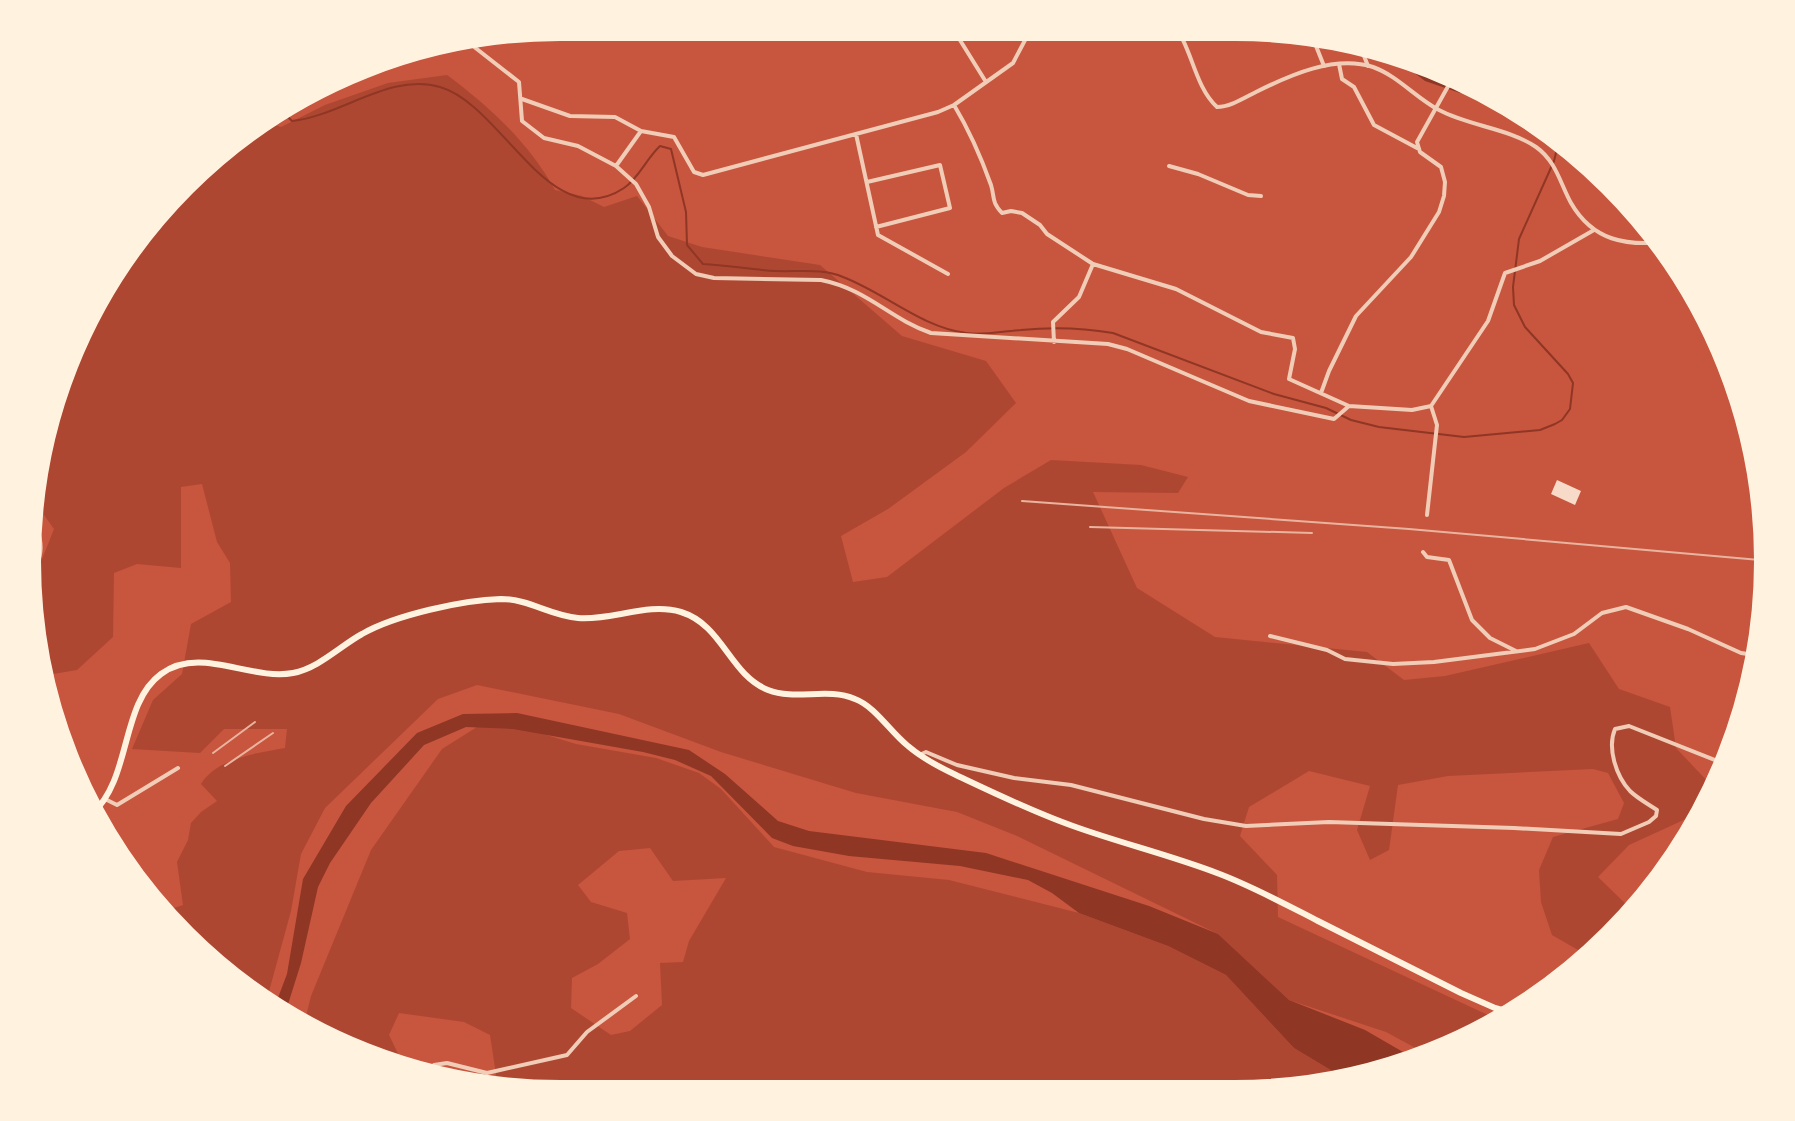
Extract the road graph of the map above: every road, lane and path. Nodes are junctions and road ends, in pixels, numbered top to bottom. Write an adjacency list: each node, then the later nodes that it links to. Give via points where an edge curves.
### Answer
1 (957, 36): 10 (street)
2 (1027, 36): 10 (street, via 1013,63)
3 (1183, 36): 8 (street, via 1217,107)
4 (1304, 40): 8 (street, via 1316,46)
5 (467, 44): 12 (street, via 519,82)
6 (1362, 52): 9 (street)
7 (1339, 64): 8 (street); 9 (street); 17 (street, via 1342,79 1354,87 1374,125)
8 (1324, 66)
9 (1368, 66): 14 (street)
10 (986, 82): 13 (street)
11 (1450, 83): 14 (street)
12 (522, 99): 15 (street, via 570,116 615,117); 18 (street, via 522,121 544,138 578,146)
13 (954, 105): 16 (street); 25 (street, via 992,189 993,203 1002,213 1031,219)
14 (1437, 109): 17 (street, via 1417,142); 23 (street, via 1541,152 1558,173 1571,204)
15 (641, 131): 16 (street, via 674,137 694,172 703,175); 18 (street)
16 (856, 134): 20 (street)
17 (1419, 149): 28 (street, via 1441,167 1445,182 1439,212 1411,257 1356,316)
18 (616, 166): 27 (street, via 636,184 658,237 672,256 696,274 821,280 855,290 931,333)
19 (1169, 166): 21 (street)
20 (867, 182): 22 (street); 22 (street, via 940,165 950,208)
21 (1261, 196)
22 (876, 227): 26 (street, via 878,235)
23 (1594, 230): 24 (street, via 1627,244); 30 (street, via 1540,261 1505,273 1488,321)
24 (1652, 243)
25 (1093, 264): 27 (street, via 1079,297 1053,322); 28 (street, via 1176,289 1261,332 1293,338 1289,379)
26 (948, 274)
27 (1054, 342): 29 (street, via 1127,349 1249,401 1334,419)
28 (1321, 393): 29 (street)
29 (1349, 406): 30 (street)
30 (1431, 406): 31 (street, via 1437,425)
31 (1427, 515)
32 (37, 526): 34 (street)
33 (1423, 552): 36 (street, via 1449,560 1472,620 1490,638)
34 (36, 569)
35 (1270, 636): 36 (street, via 1345,659 1393,664)
36 (1519, 652): 37 (street, via 1564,639 1597,615 1626,607)
37 (1751, 654)
38 (919, 755): 39 (street, via 926,752 957,765 1246,826 1329,822 1621,834 1649,822 1657,810 1629,790 1618,770 1610,739 1615,729 1629,726); 41 (highway, via 861,701 840,694 788,695 755,684 713,632 679,612 576,618 499,599 393,620 298,672 274,674 197,662 173,667 154,679 142,696); 44 (highway, via 1052,818 1238,882)
39 (1719, 762)
40 (178, 768): 41 (street, via 117,805)
41 (107, 800): 42 (highway)
42 (98, 808)
43 (636, 996): 45 (street, via 597,1024 567,1055 487,1073 447,1063)
44 (1504, 1011)
45 (431, 1069)

